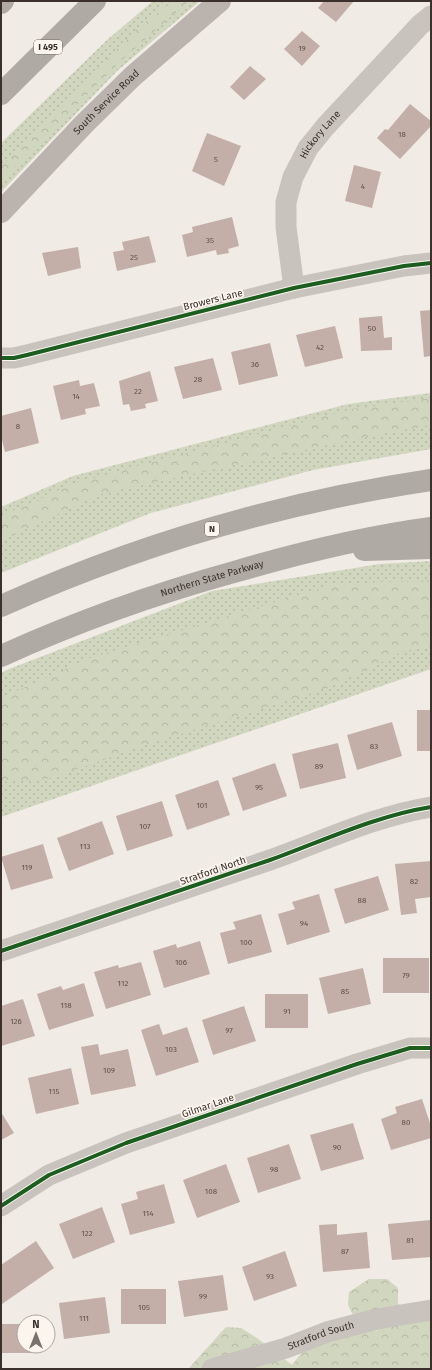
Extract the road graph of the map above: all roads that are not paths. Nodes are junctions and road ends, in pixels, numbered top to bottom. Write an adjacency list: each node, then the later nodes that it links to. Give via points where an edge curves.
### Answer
1 (3, 1): 4 (highway)
2 (95, 1): 6 (highway, I 495)
3 (220, 1): 7 (main road, South Service Road, via 133,76)
4 (1, 3)
5 (431, 16): 9 (street, Hickory Lane, via 325,127 308,148 293,177 286,202 286,228)
6 (1, 94)
7 (1, 212)
8 (431, 262): 9 (street, Browers Lane)
9 (294, 288): 10 (street, Browers Lane, via 21,356)
10 (1, 358)
11 (431, 480): 15 (highway, N, via 334,498 222,526 111,561)
12 (431, 528): 14 (highway, Northern State Parkway, via 382,535)
13 (431, 548): 14 (highway)
14 (307, 552): 16 (highway, Northern State Parkway, via 161,593 89,619)
15 (1, 606)
16 (1, 656)
17 (431, 807): 18 (street, Stratford North, via 381,819 271,860)
18 (1, 951)
19 (431, 1048): 20 (street, Gilmar Lane, via 410,1048 357,1064 126,1143 50,1175)
20 (1, 1206)
21 (431, 1310): 22 (street, Stratford South, via 327,1332 286,1348)
22 (212, 1369)

